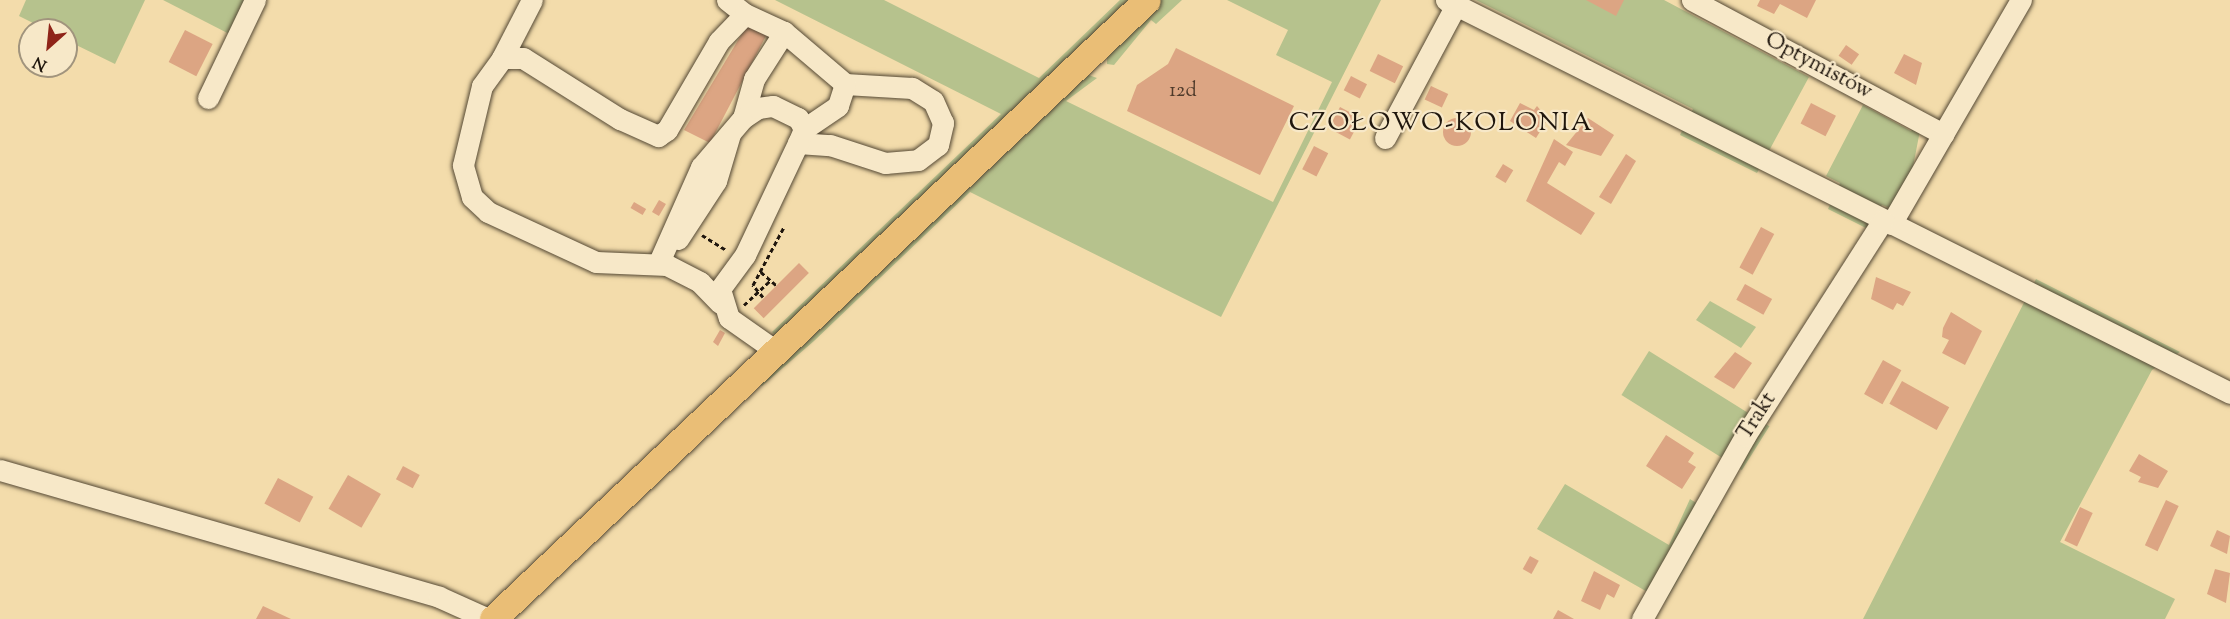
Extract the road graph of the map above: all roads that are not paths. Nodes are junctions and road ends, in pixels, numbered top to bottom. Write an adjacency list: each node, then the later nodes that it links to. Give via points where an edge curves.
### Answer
1 (255, 0): 12 (street)
2 (532, 0): 10 (street)
3 (727, 0): 8 (street)
4 (1147, 0): 20 (main road)
5 (1692, 0): 14 (street, Optymistów)
6 (2021, 0): 14 (street, Trakt)
7 (1451, 2): 16 (street); 17 (street)
8 (745, 14): 9 (street); 10 (street, via 719,41 667,130 658,136 620,119 523,58)
9 (784, 32): 11 (street); 13 (street, via 754,79)
10 (502, 58): 18 (street, via 482,86 469,125 463,165 472,197 488,212 579,257 620,264)
11 (845, 84): 15 (street, via 838,106); 15 (street, via 912,88 933,101 943,123 938,146 918,159 885,162)
12 (208, 98)
13 (737, 126): 15 (street, via 758,108 773,106 798,118); 18 (street, via 725,162 688,226); 18 (street, via 686,193)
14 (1943, 134): 17 (street, Trakt)
15 (801, 136): 19 (street, via 744,255 720,288)
16 (1385, 138)
17 (1887, 222): 21 (street); 25 (street, Trakt, via 1745,436)
18 (659, 262): 19 (street, via 700,282)
19 (725, 310): 20 (street)
20 (776, 351): 24 (main road)
21 (2230, 393)
22 (0, 470): 23 (street, via 440,597)
23 (488, 619)
24 (493, 619)
25 (1642, 619)

